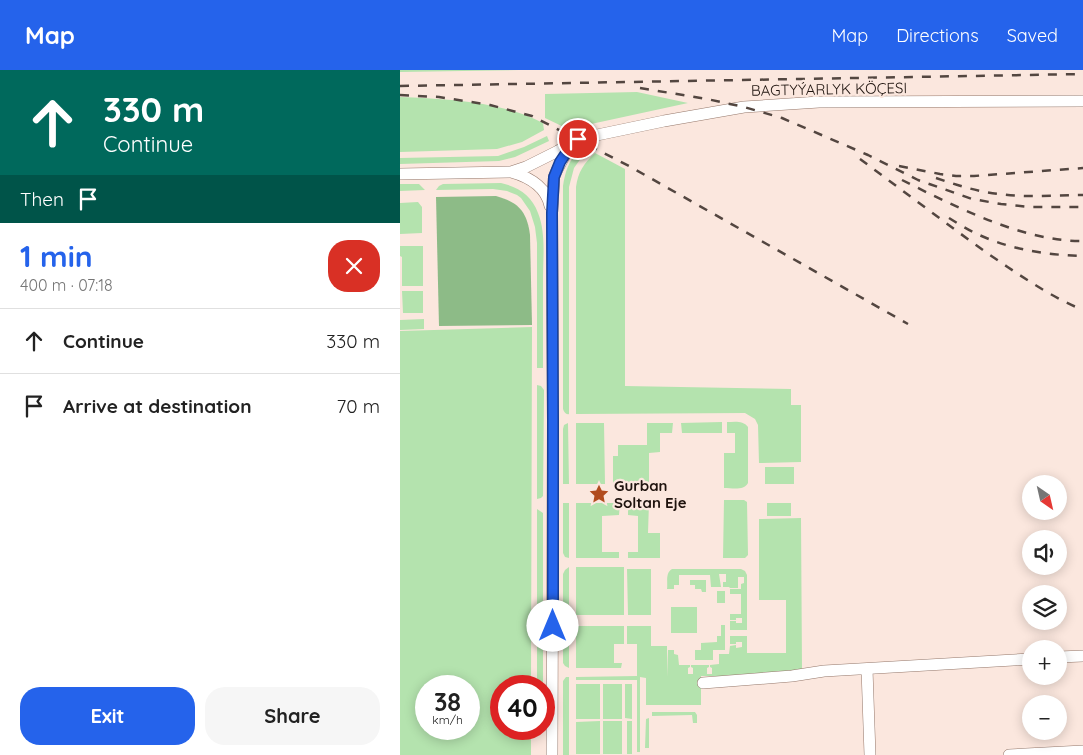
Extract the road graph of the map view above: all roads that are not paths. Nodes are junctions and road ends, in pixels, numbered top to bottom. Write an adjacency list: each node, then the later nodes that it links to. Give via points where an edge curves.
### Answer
1 (1083, 101): 2 (street, BAGTYÝARLYK KÖÇESI, via 819,102 744,106)
2 (578, 139): 3 (street, BAGTYÝARLYK KÖÇESI); 5 (street, via 560,162 554,177)
3 (511, 172): 4 (street); 5 (street, via 539,186 549,201)
4 (400, 174)
5 (552, 213): 12 (street)
6 (1083, 656): 7 (street)
7 (1067, 657)
8 (1022, 660): 9 (street)
9 (867, 669): 10 (street); 13 (street)
10 (703, 683)
11 (1083, 751): 14 (street)
12 (552, 755)
13 (870, 755)
14 (1009, 755)

